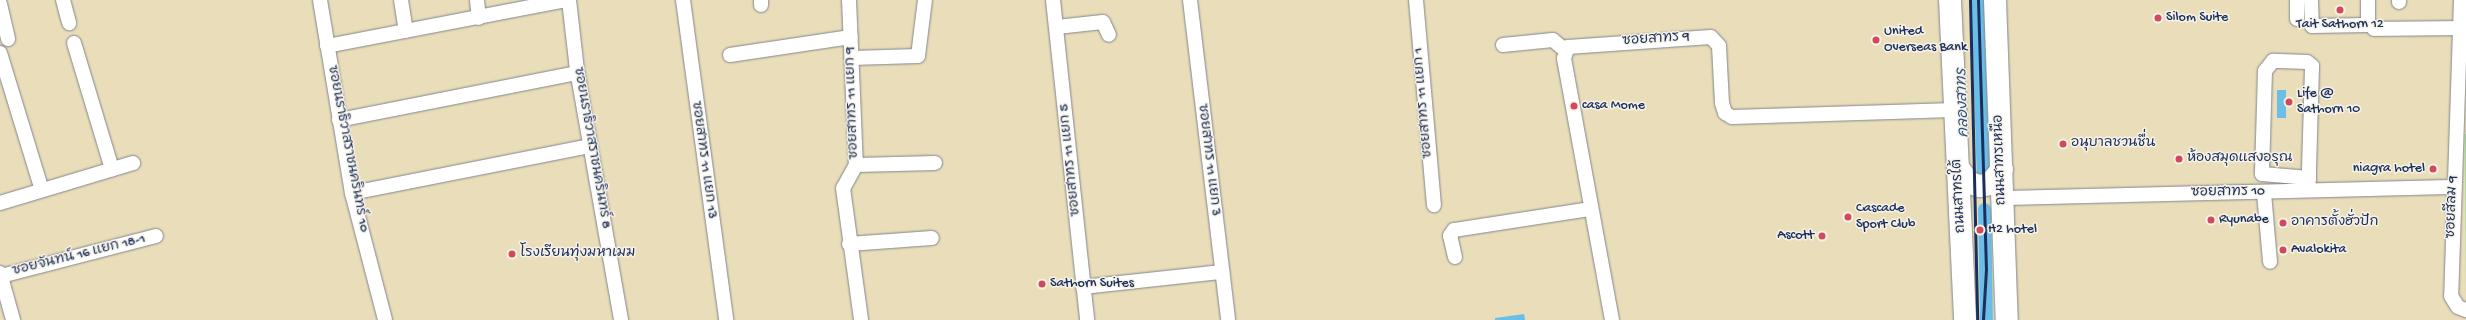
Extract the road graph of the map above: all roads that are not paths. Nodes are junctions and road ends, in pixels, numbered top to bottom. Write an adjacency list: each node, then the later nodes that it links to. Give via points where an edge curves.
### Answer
1 (63, 0): 21 (street)
2 (320, 0): 31 (street, ซอยนราธิวาสราชนครินทร์ 10)
3 (401, 0): 25 (street)
4 (477, 0): 19 (street)
5 (567, 0): 19 (street); 36 (street, ซอยนราธิวาสราชนครินทร์ 8)
6 (683, 0): 68 (street, ซอยสาทร 11 แยก 13)
7 (849, 0): 27 (street, ซอยสาทร 11 แยก 9)
8 (925, 0): 35 (street, via 918,56)
9 (1053, 0): 22 (street, ซอยสาทร 11 แยก 5)
10 (1190, 0): 61 (street, ซอยสาทร 11 แยก 3)
11 (1416, 0): 53 (street, ซอยสาทร 11 แยก 1)
12 (1950, 0): 37 (main road, ถนนสาทรใต้)
13 (1995, 0): 45 (main road, ถนนสาทรเหนือ)
14 (2297, 0): 20 (street)
15 (2311, 0): 16 (street, via 2312,26 2368,25)
16 (2368, 0)
17 (2461, 0): 23 (street, ซอยสีลม 9)
18 (0, 4): 28 (street)
19 (479, 18): 25 (street)
20 (2297, 20)
21 (69, 22)
22 (1057, 27): 26 (street, via 1103,22); 63 (street, ซอยสาทร 11 แยก 5)
23 (2458, 28): 24 (street); 47 (street, ซอยสีลม 9, via 2458,123)
24 (2374, 29)
25 (406, 31): 31 (street)
26 (1109, 35)
27 (851, 37): 34 (street); 35 (street, ซอยสาทร 11 แยก 9)
28 (8, 39)
29 (74, 43): 43 (street)
30 (1503, 45): 32 (street, via 1553,40)
31 (328, 46): 38 (street, ซอยนราธิวาสราชนครินทร์ 10)
32 (1565, 50): 37 (street, ซอยสาทร 9, via 1572,46 1711,37 1719,46 1722,103 1726,113 1732,117); 54 (street)
33 (0, 53): 48 (street)
34 (730, 55)
35 (852, 58): 42 (street, ซอยสาทร 11 แยก 9)
36 (577, 73): 38 (street); 39 (street, ซอยนราธิวาสราชนครินทร์ 8)
37 (1955, 110): 44 (main road, ถนนสาทรใต้)
38 (339, 120): 49 (street, ซอยนราธิวาสราชนครินทร์ 10)
39 (590, 146): 49 (street); 67 (street, ซอยนราธิวาสราชนครินทร์ 8)
40 (133, 163): 43 (street)
41 (935, 163): 42 (street)
42 (856, 165): 58 (street, ซอยสาทร 11 แยก 9, via 843,188)
43 (112, 169): 48 (street)
44 (1959, 169): 45 (main road, via 1970,183 1980,186 1994,181); 55 (main road, ถนนสาทรใต้)
45 (2002, 169): 51 (main road, ถนนสาทรเหนือ)
46 (2309, 183): 46 (street, via 2262,174 2265,71 2273,61 2307,62 2312,66); 47 (street, ซอยสาทร 10); 50 (street, ซอยสาทร 10)
47 (2453, 187): 64 (street, ซอยสีลม 9, via 2451,296 2458,307)
48 (42, 190): 52 (street)
49 (352, 193): 66 (street, ซอยนราธิวาสราชนครินทร์ 10)
50 (2264, 193): 51 (street, ซอยสาทร 10); 60 (street)
51 (2003, 198): 55 (main road, via 1986,199 1972,206); 74 (main road, ถนนสาทรเหนือ)
52 (0, 203)
53 (1434, 205)
54 (1590, 209): 59 (street, via 1454,230 1450,236); 72 (street)
55 (1962, 223): 73 (main road, ถนนสาทรใต้)
56 (156, 236): 62 (street, ซอยจันทน์ 16 แยก 18-1)
57 (932, 238): 58 (street)
58 (848, 244): 69 (street, ซอยสาทร 11 แยก 9)
59 (1455, 257)
60 (2270, 262)
61 (1222, 272): 63 (street); 71 (street, ซอยสาทร 11 แยก 3)
62 (0, 275): 65 (street)
63 (1083, 287): 70 (street, ซอยสาทร 11 แยก 5)
64 (2466, 310)
65 (13, 320)
66 (385, 320)
67 (621, 320)
68 (726, 320)
69 (860, 320)
70 (1087, 320)
71 (1228, 320)
72 (1612, 320)
73 (1964, 320)
74 (2007, 320)

